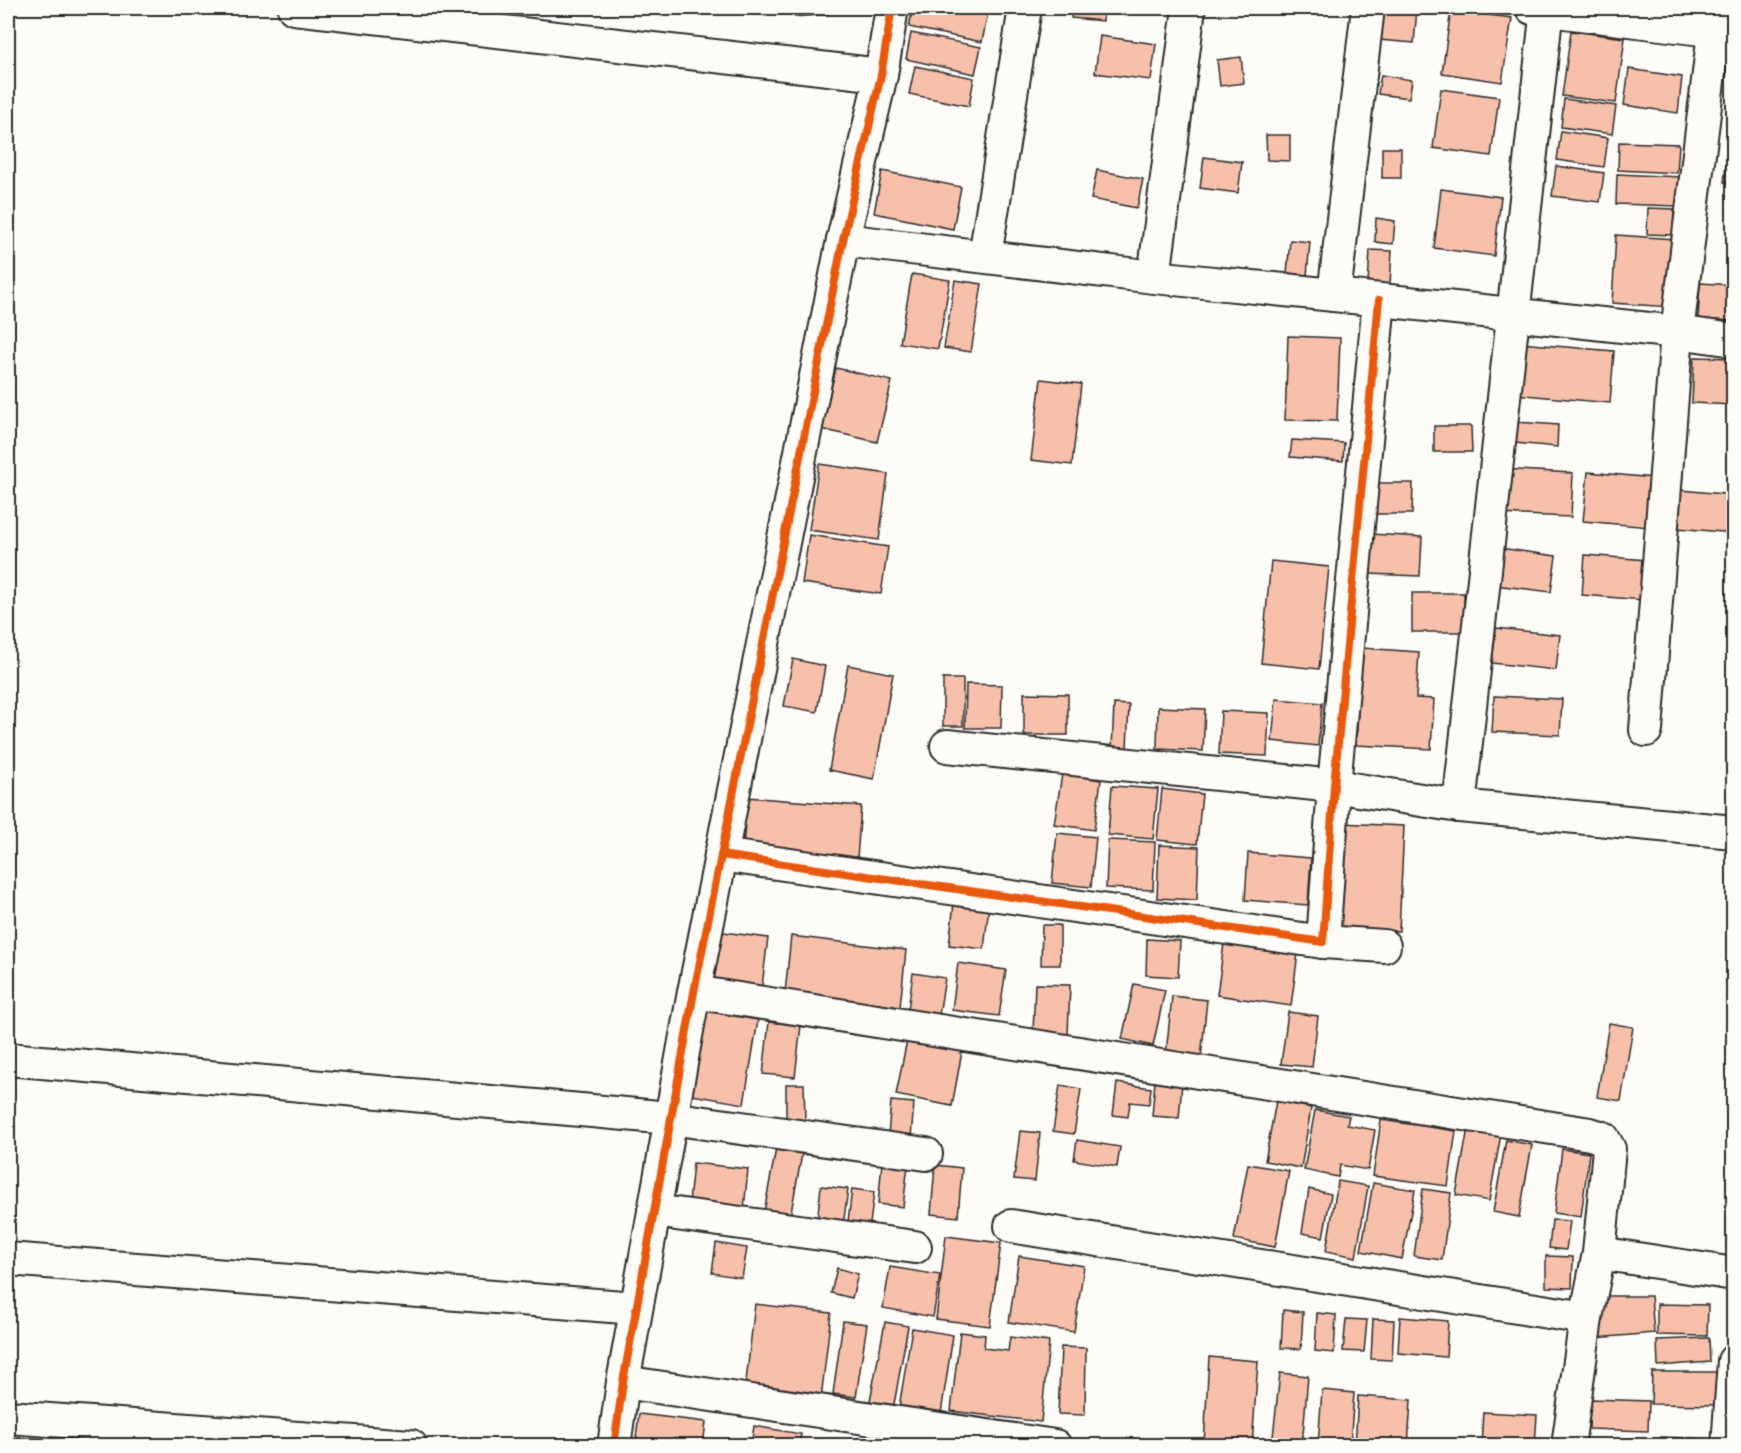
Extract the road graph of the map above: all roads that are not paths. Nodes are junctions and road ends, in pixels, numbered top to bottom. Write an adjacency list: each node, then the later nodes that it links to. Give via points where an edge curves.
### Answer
1 (294, 8): 7 (street)
2 (892, 8): 9 (street)
3 (1025, 8): 11 (street)
4 (1189, 8): 12 (street)
5 (1368, 8): 13 (street)
6 (1542, 8): 8 (street); 15 (street)
7 (405, 14): 9 (street)
8 (1722, 24): 16 (street)
9 (881, 75): 10 (street)
10 (843, 240): 11 (street); 23 (street)
11 (985, 256): 12 (street)
12 (1154, 277): 13 (street)
13 (1334, 295): 14 (street)
14 (1379, 300): 15 (street); 20 (street)
15 (1512, 314): 16 (street); 21 (street)
16 (1677, 332): 17 (street); 18 (street)
17 (1734, 340)
18 (1646, 730)
19 (947, 747): 20 (street)
20 (1334, 786): 21 (street); 24 (street)
21 (1459, 806): 22 (street)
22 (1734, 832)
23 (721, 855): 24 (street); 26 (street)
24 (1323, 942): 25 (street)
25 (1384, 946)
26 (694, 992): 28 (street); 33 (street, via 1590,1134 1602,1138 1609,1149)
27 (8, 1059): 28 (street)
28 (670, 1118): 29 (street); 30 (street)
29 (926, 1154)
30 (654, 1211): 32 (street); 36 (street)
31 (1011, 1226): 37 (street)
32 (915, 1247)
33 (1599, 1253): 35 (street); 37 (street)
34 (8, 1259): 36 (street)
35 (1734, 1274)
36 (636, 1308): 39 (street)
37 (1586, 1318): 44 (street)
38 (1734, 1361): 45 (street)
39 (623, 1382): 42 (street); 43 (street)
40 (8, 1417): 41 (street)
41 (411, 1446)
42 (614, 1446)
43 (1055, 1446)
44 (1569, 1446)
45 (1728, 1446)

